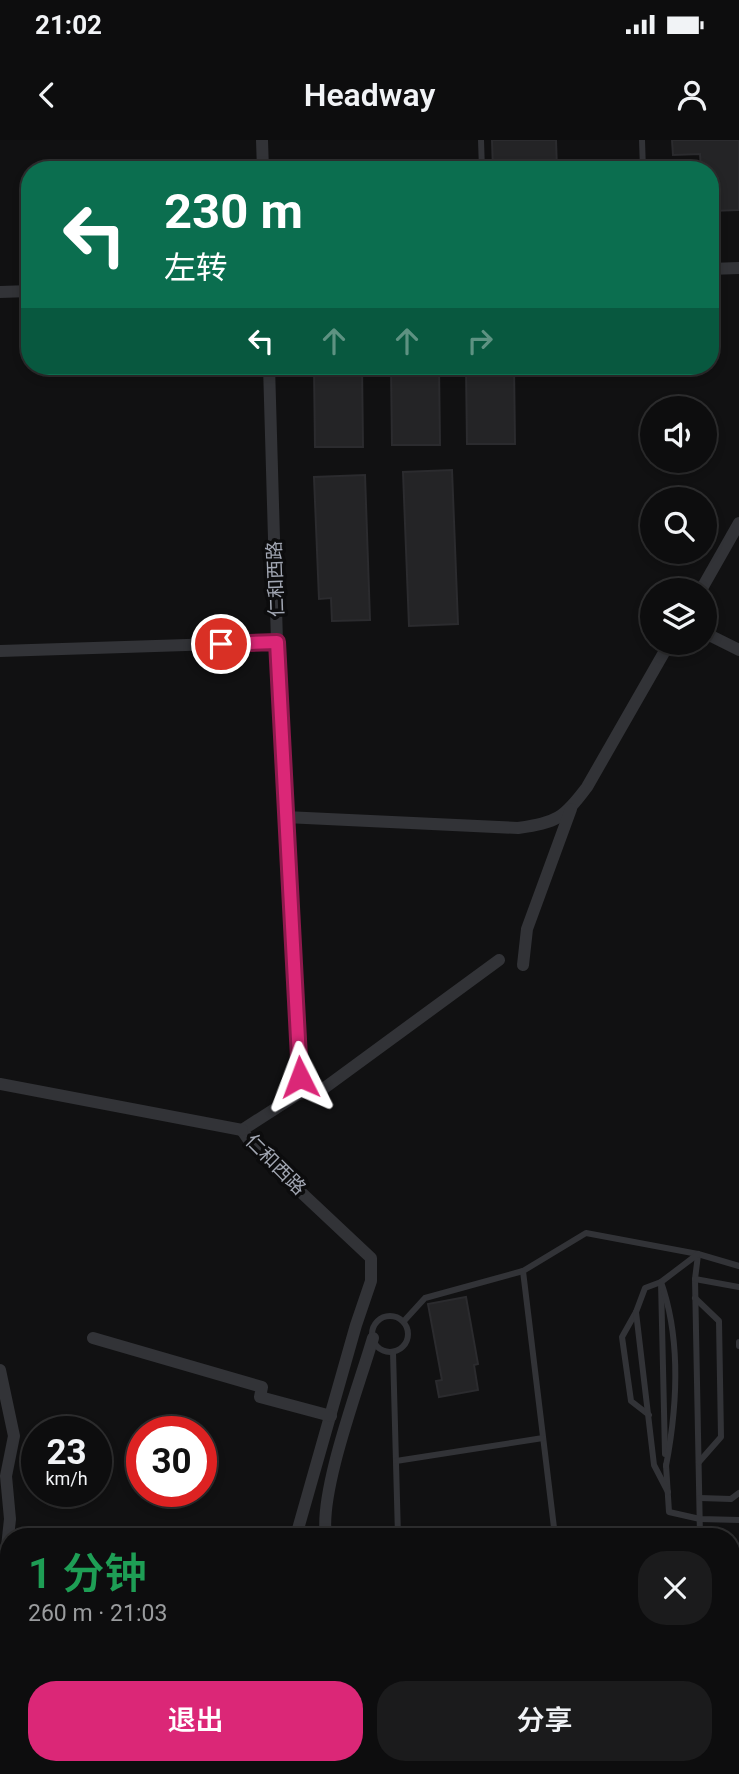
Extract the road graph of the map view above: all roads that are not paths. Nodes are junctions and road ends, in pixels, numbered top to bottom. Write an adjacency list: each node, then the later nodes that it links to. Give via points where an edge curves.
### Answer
1 (262, 140): 4 (street)
2 (481, 140): 5 (lane)
3 (642, 140): 6 (lane)
4 (263, 161)
5 (482, 161)
6 (643, 161)
7 (739, 268): 8 (street)
8 (719, 269)
9 (21, 291): 10 (street)
10 (0, 292)
11 (269, 375): 15 (street, 仁和西路)
12 (739, 523): 13 (street)
13 (708, 578)
14 (717, 639): 16 (street)
15 (277, 642): 17 (street); 20 (street, 仁和西路)
16 (739, 650)
17 (0, 651)
18 (663, 655): 19 (street)
19 (571, 808): 20 (street, via 552,823 518,828); 22 (street, via 527,929)
20 (285, 817): 24 (street, 仁和西路)
21 (499, 960): 24 (street, via 323,1089)
22 (523, 965)
23 (0, 1084): 25 (street)
24 (298, 1094): 25 (street, 仁和西路)
25 (242, 1130): 40 (street, 仁和西路, via 255,1149 371,1258 371,1281)
26 (698, 1254): 27 (lane); 28 (lane, via 586,1233); 29 (lane); 30 (lane)
27 (739, 1266)
28 (523, 1271): 34 (lane, via 425,1298); 41 (lane)
29 (695, 1279): 31 (lane); 32 (lane)
30 (662, 1282): 33 (lane, via 645,1289); 44 (lane); 44 (lane, via 670,1307 675,1418)
31 (739, 1287)
32 (695, 1298): 43 (lane); 43 (lane, via 719,1321 721,1437)
33 (636, 1312): 39 (lane); 39 (lane, via 622,1337 631,1401)
34 (404, 1321): 36 (lane, via 382,1318 374,1327); 37 (lane, via 408,1337 403,1347)
35 (93, 1338): 40 (street, via 262,1387 260,1397)
36 (373, 1338): 37 (lane, via 378,1347); 52 (street, via 330,1486)
37 (393, 1352): 42 (lane)
38 (0, 1370): 50 (street, via 14,1436 6,1476)
39 (649, 1415): 45 (lane, via 654,1465)
40 (331, 1416): 51 (street, 仁和西路)
41 (543, 1438): 42 (lane); 54 (lane)
42 (396, 1461): 53 (lane)
43 (699, 1462): 47 (lane)
44 (666, 1466): 45 (lane)
45 (667, 1492): 48 (lane, via 669,1512)
46 (739, 1493): 47 (lane, via 731,1499)
47 (700, 1498): 48 (lane)
48 (700, 1519): 49 (lane); 55 (lane)
49 (739, 1520)
50 (8, 1528)
51 (298, 1528)
52 (325, 1528)
53 (398, 1528)
54 (554, 1528)
55 (700, 1528)

